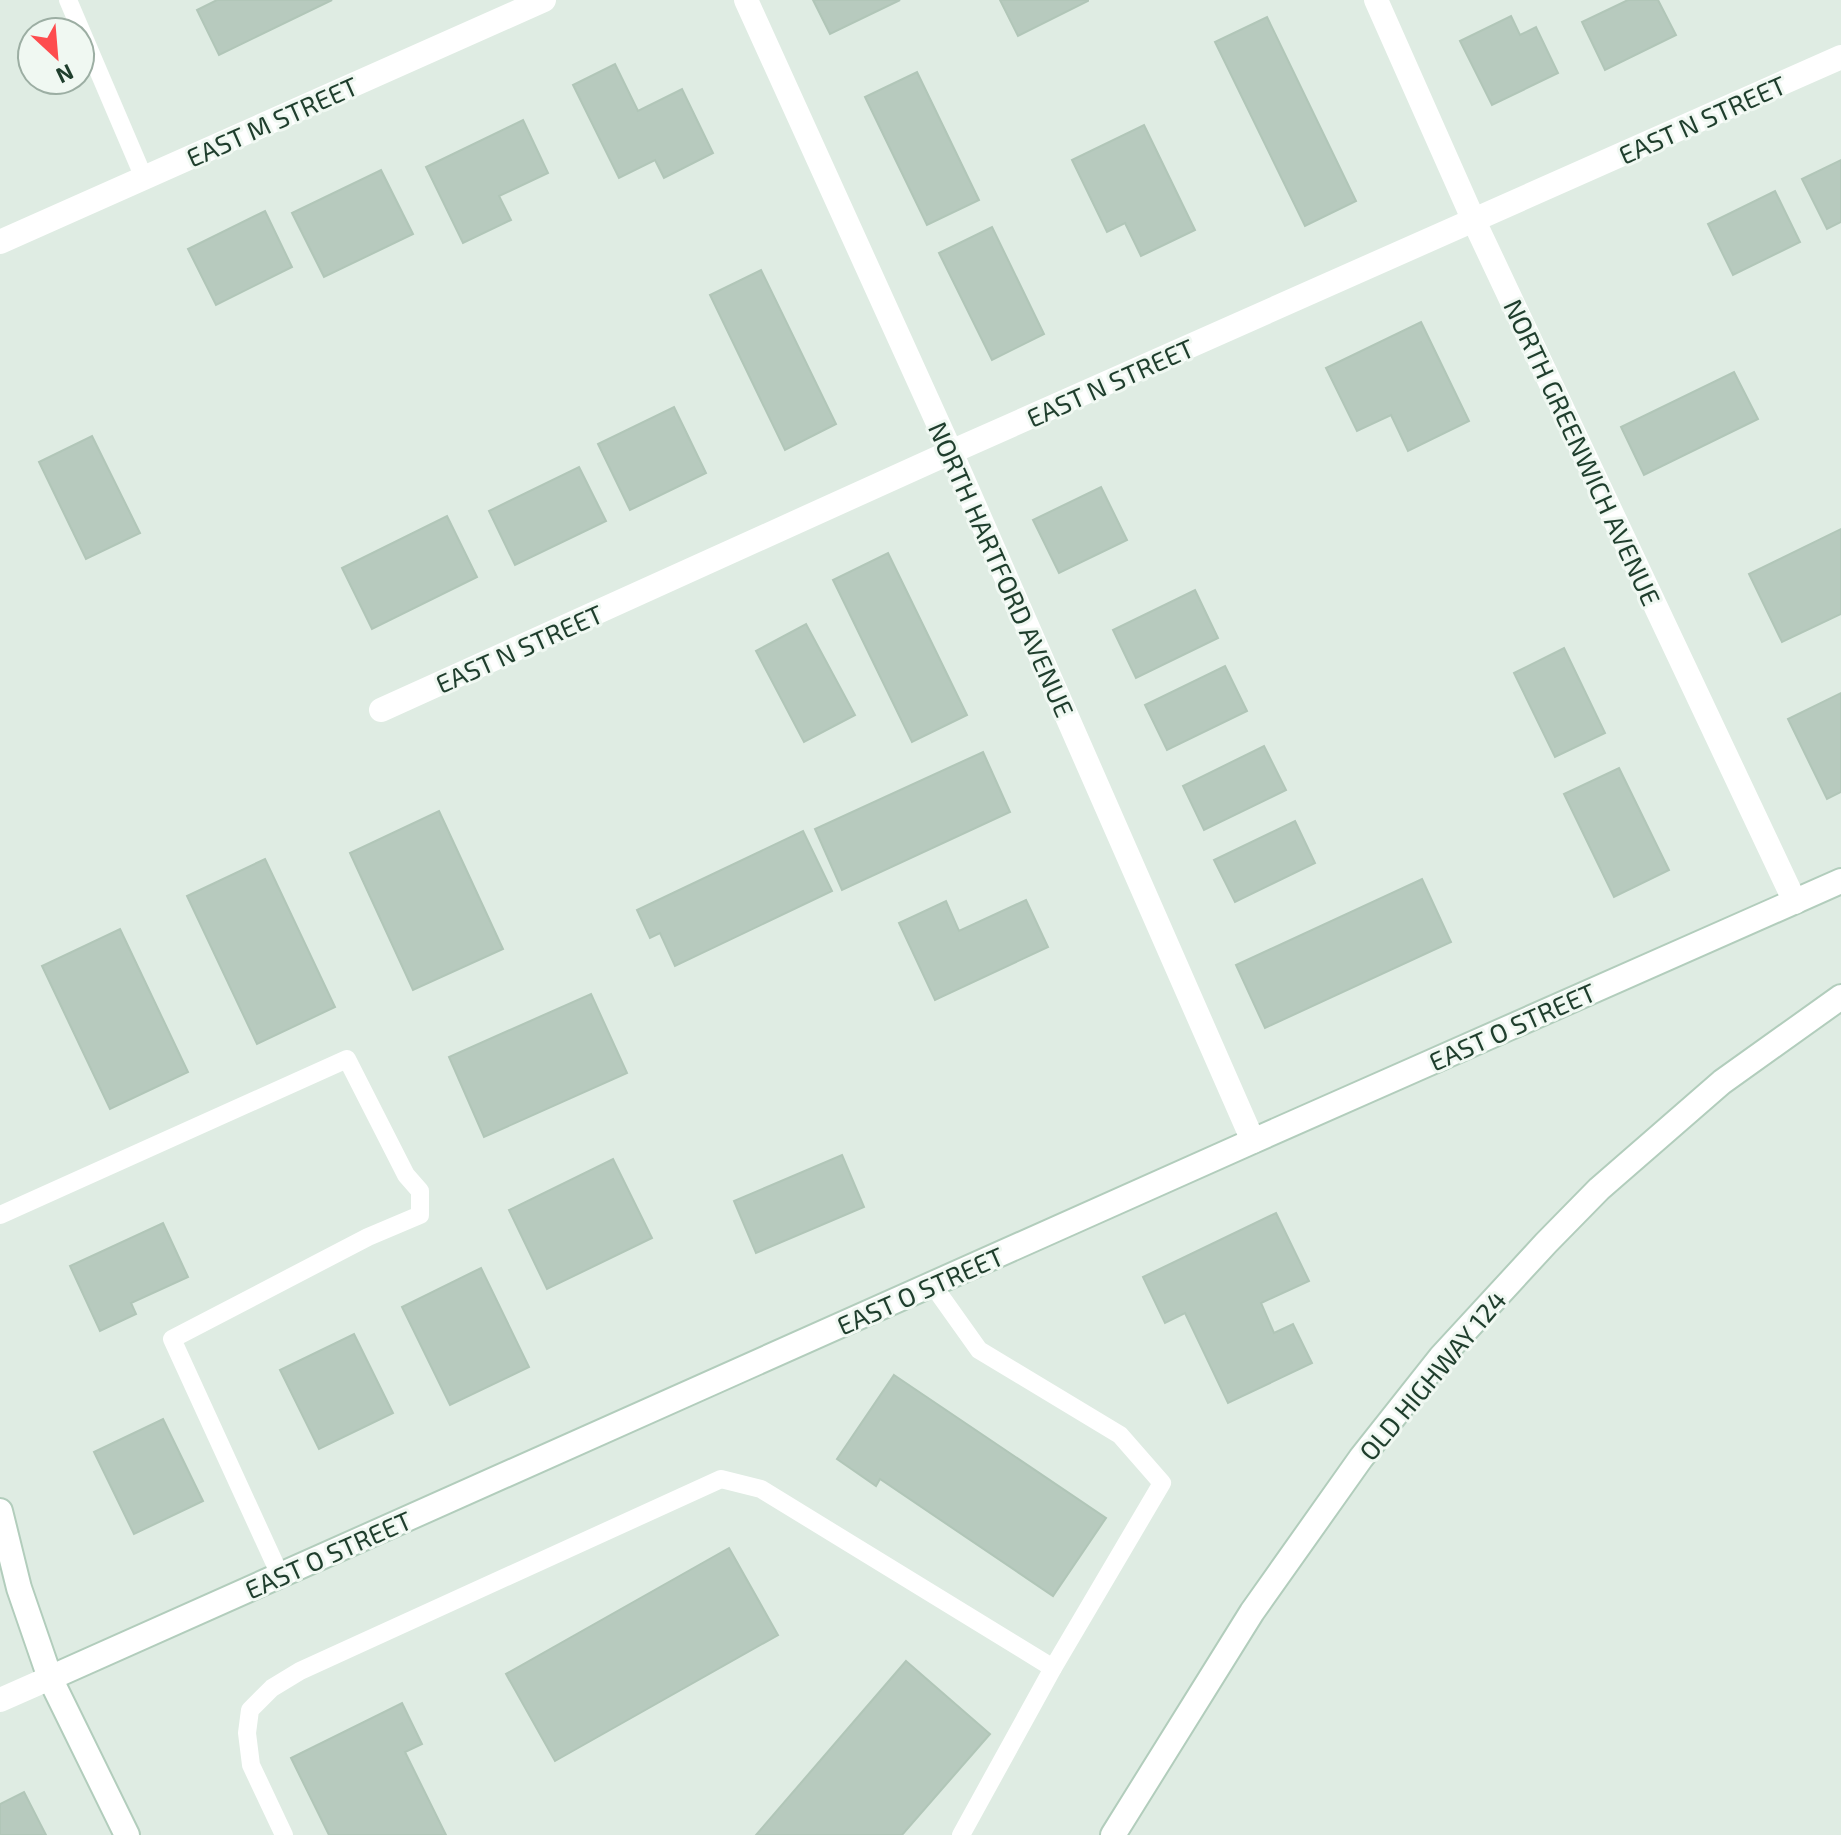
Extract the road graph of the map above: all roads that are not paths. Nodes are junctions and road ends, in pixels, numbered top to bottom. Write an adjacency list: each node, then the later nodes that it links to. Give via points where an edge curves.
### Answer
1 (68, 0): 6 (lane)
2 (544, 0): 6 (street, EAST M STREET)
3 (746, 0): 9 (street, NORTH HARTFORD AVENUE)
4 (1376, 0): 7 (street, NORTH GREENWICH AVENUE)
5 (1841, 57): 7 (street, EAST N STREET)
6 (144, 178): 8 (street, EAST M STREET)
7 (1474, 221): 9 (street, EAST N STREET); 12 (street, NORTH GREENWICH AVENUE)
8 (0, 242)
9 (951, 452): 10 (street, EAST N STREET); 14 (street, NORTH HARTFORD AVENUE)
10 (381, 710)
11 (1841, 881): 12 (street, EAST O STREET)
12 (1795, 902): 14 (street, EAST O STREET)
13 (1841, 997): 25 (street, OLD HIGHWAY 124, via 1722,1082 1599,1189 1441,1357 1361,1458 1252,1612)
14 (1253, 1141): 16 (street, EAST O STREET)
15 (0, 1215): 18 (lane, via 347,1059 406,1175 420,1191 420,1215 172,1339)
16 (932, 1284): 18 (street, EAST O STREET); 19 (lane, via 979,1350 1120,1435 1162,1483)
17 (0, 1511): 20 (street)
18 (280, 1575): 20 (street, EAST O STREET)
19 (1053, 1668): 23 (lane, via 761,1489 721,1479 272,1688 250,1710 247,1733 251,1765); 24 (lane)
20 (50, 1678): 21 (street, EAST O STREET); 22 (street)
21 (0, 1700)
22 (127, 1835)
23 (284, 1835)
24 (961, 1835)
25 (1113, 1835)

